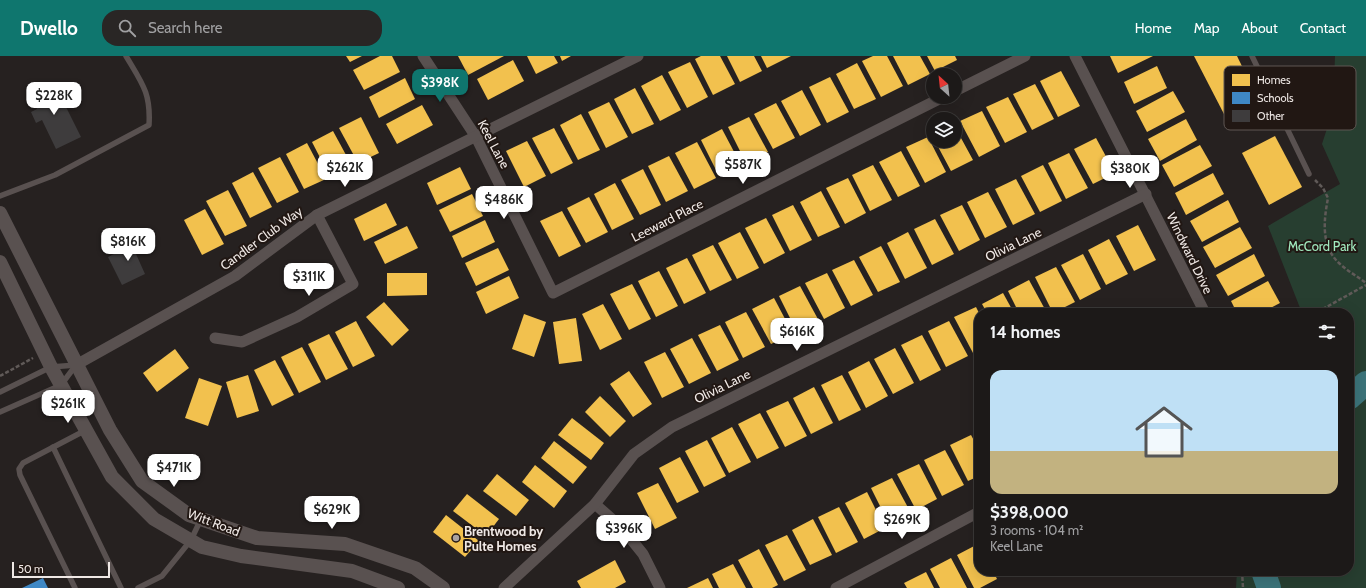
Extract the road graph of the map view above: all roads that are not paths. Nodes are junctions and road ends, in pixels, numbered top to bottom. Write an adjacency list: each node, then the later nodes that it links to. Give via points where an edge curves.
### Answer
1 (126, 56): 14 (lane, via 146,90 150,106 149,125 55,175)
2 (423, 56): 11 (street, Keel Lane)
3 (638, 56): 11 (street, Candler Club Way)
4 (1025, 56): 8 (street)
5 (1075, 56): 13 (street, Windward Drive)
6 (1252, 56): 7 (lane)
7 (1257, 66)
8 (962, 88)
9 (929, 104): 18 (street, Leeward Place)
10 (1288, 130): 12 (lane)
11 (476, 137): 16 (street, Candler Club Way); 18 (street, Keel Lane)
12 (1309, 174)
13 (1146, 194): 19 (street, Windward Drive); 28 (street, Olivia Lane, via 672,427 634,454)
14 (0, 196)
15 (0, 213): 21 (street, Witt Road)
16 (317, 215): 20 (street, via 353,284 297,317 242,342); 21 (street, Candler Club Way, via 235,276)
17 (0, 262): 22 (street, Witt Road)
18 (553, 293)
19 (1203, 308)
20 (215, 338)
21 (76, 365): 22 (lane); 23 (lane); 30 (street, Witt Road, via 110,430 142,480 189,515)
22 (51, 367): 23 (street, Witt Road); 24 (lane)
23 (61, 385): 25 (lane); 26 (street, Witt Road)
24 (0, 392)
25 (0, 412)
26 (86, 430): 27 (lane); 31 (street, Witt Road, via 112,477 154,519)
27 (53, 447): 34 (lane, via 23,463 19,469); 35 (lane)
28 (595, 504): 39 (street, Olivia Lane); 40 (street, via 622,528 643,554)
29 (974, 515): 41 (street)
30 (201, 519): 31 (lane); 32 (street, Witt Road, via 257,538)
31 (191, 540): 33 (street, Witt Road, via 202,547); 36 (lane, via 162,576)
32 (293, 540): 33 (street); 38 (street, Witt Road, via 345,544 415,568)
33 (289, 562): 37 (street, Witt Road, via 352,571)
34 (75, 588)
35 (121, 588)
36 (138, 588)
37 (398, 588)
38 (444, 588)
39 (504, 588)
40 (660, 588)
41 (836, 588)

